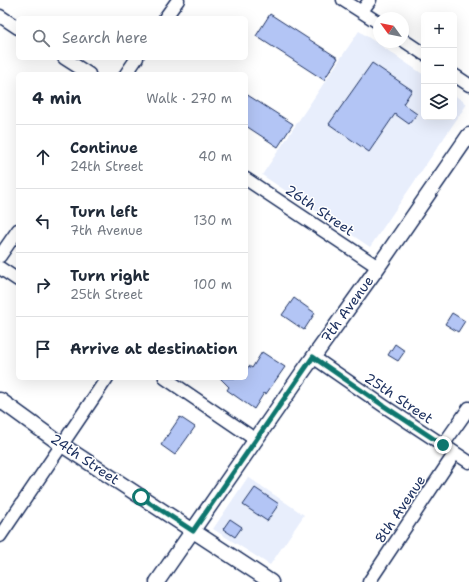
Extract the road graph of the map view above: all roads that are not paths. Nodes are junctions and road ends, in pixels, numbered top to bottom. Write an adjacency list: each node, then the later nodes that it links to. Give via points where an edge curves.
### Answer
1 (178, 0): 6 (street)
2 (344, 0): 4 (street)
3 (370, 0): 4 (street)
4 (362, 11): 7 (street)
5 (0, 16): 8 (street)
6 (166, 16)
7 (373, 19)
8 (16, 27)
9 (409, 44): 10 (street)
10 (421, 52)
11 (67, 60): 13 (street)
12 (136, 60): 14 (street)
13 (86, 72)
14 (127, 72)
15 (457, 77): 16 (street)
16 (469, 85)
17 (469, 135): 21 (street, 7th Avenue)
18 (248, 180): 21 (street, 26th Street)
19 (16, 233): 20 (street)
20 (0, 256)
21 (378, 267): 24 (street, 7th Avenue)
22 (0, 268): 23 (street)
23 (16, 279)
24 (313, 357): 29 (street, 7th Avenue); 31 (street, 25th Street)
25 (106, 380): 30 (street)
26 (168, 380): 29 (street)
27 (0, 400): 30 (street, 24th Street)
28 (469, 408): 31 (street)
29 (256, 440): 34 (street, 7th Avenue)
30 (62, 445): 34 (street, 24th Street); 35 (street)
31 (443, 445): 32 (street, 25th Street)
32 (455, 453): 33 (street, 25th Street); 38 (street, 8th Avenue)
33 (469, 462)
34 (193, 531): 36 (street, 7th Avenue); 37 (street, 24th Street)
35 (0, 536)
36 (157, 582)
37 (271, 582)
38 (369, 582)

